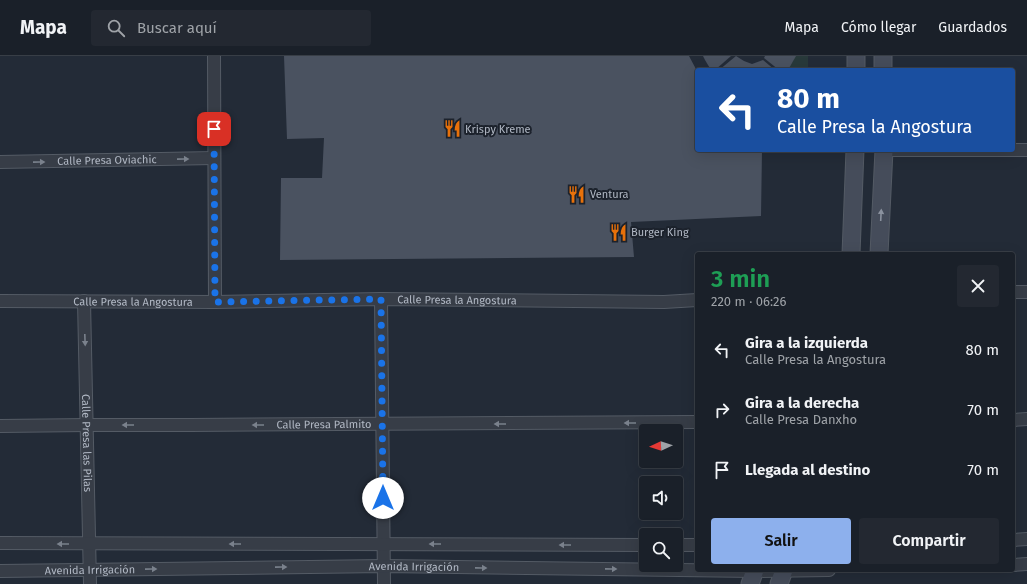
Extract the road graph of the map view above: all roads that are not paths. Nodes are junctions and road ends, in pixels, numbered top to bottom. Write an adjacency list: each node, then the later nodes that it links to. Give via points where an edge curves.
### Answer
1 (214, 56): 10 (street)
2 (856, 56): 4 (main road)
3 (883, 56): 5 (main road)
4 (856, 68)
5 (883, 68)
6 (1015, 150): 7 (street)
7 (1027, 150)
8 (855, 152): 12 (main road)
9 (884, 152): 13 (main road, one-way to 9)
10 (214, 158): 11 (street, Calle Presa Oviachic, one-way to 10); 20 (street)
11 (0, 162)
12 (851, 252)
13 (880, 252)
14 (1015, 292): 15 (street)
15 (1027, 292)
16 (381, 299): 17 (street, Calle Presa la Angostura, via 656,302); 20 (street, Calle Presa la Angostura); 25 (street)
17 (695, 300)
18 (84, 301): 19 (street, Calle Presa la Angostura); 20 (street, Calle Presa la Angostura); 24 (street, Calle Presa las Pilas, one-way to 24)
19 (0, 302)
20 (215, 302)
21 (1027, 419): 22 (street)
22 (1015, 420)
23 (695, 422): 25 (street, Calle Presa Palmito, one-way to 25)
24 (88, 425): 25 (street, Calle Presa Palmito, one-way to 24); 26 (street, Calle Presa Palmito); 30 (street, Calle Presa las Pilas)
25 (383, 425): 31 (street)
26 (0, 426)
27 (1027, 539): 28 (street)
28 (1015, 540)
29 (0, 544): 30 (street, Avenida Irrigación, one-way to 29)
30 (89, 544): 31 (street, Avenida Irrigación, one-way to 30); 38 (street, Calle Presa las Pilas)
31 (383, 544): 32 (street, Avenida Irrigación, one-way to 31); 37 (street)
32 (639, 545)
33 (683, 545): 34 (street)
34 (695, 545)
35 (1027, 564): 36 (street)
36 (1015, 565)
37 (384, 566): 38 (street, Avenida Irrigación, one-way to 37); 41 (street, Avenida Irrigación, one-way to 41); 44 (street)
38 (90, 569): 39 (street, Avenida Irrigación); 43 (street, Calle Presa las Pilas)
39 (0, 571)
40 (810, 572): 42 (street, Avenida Irrigación)
41 (753, 575): 42 (street, Avenida Irrigación)
42 (782, 575)
43 (90, 584)
44 (384, 584)

